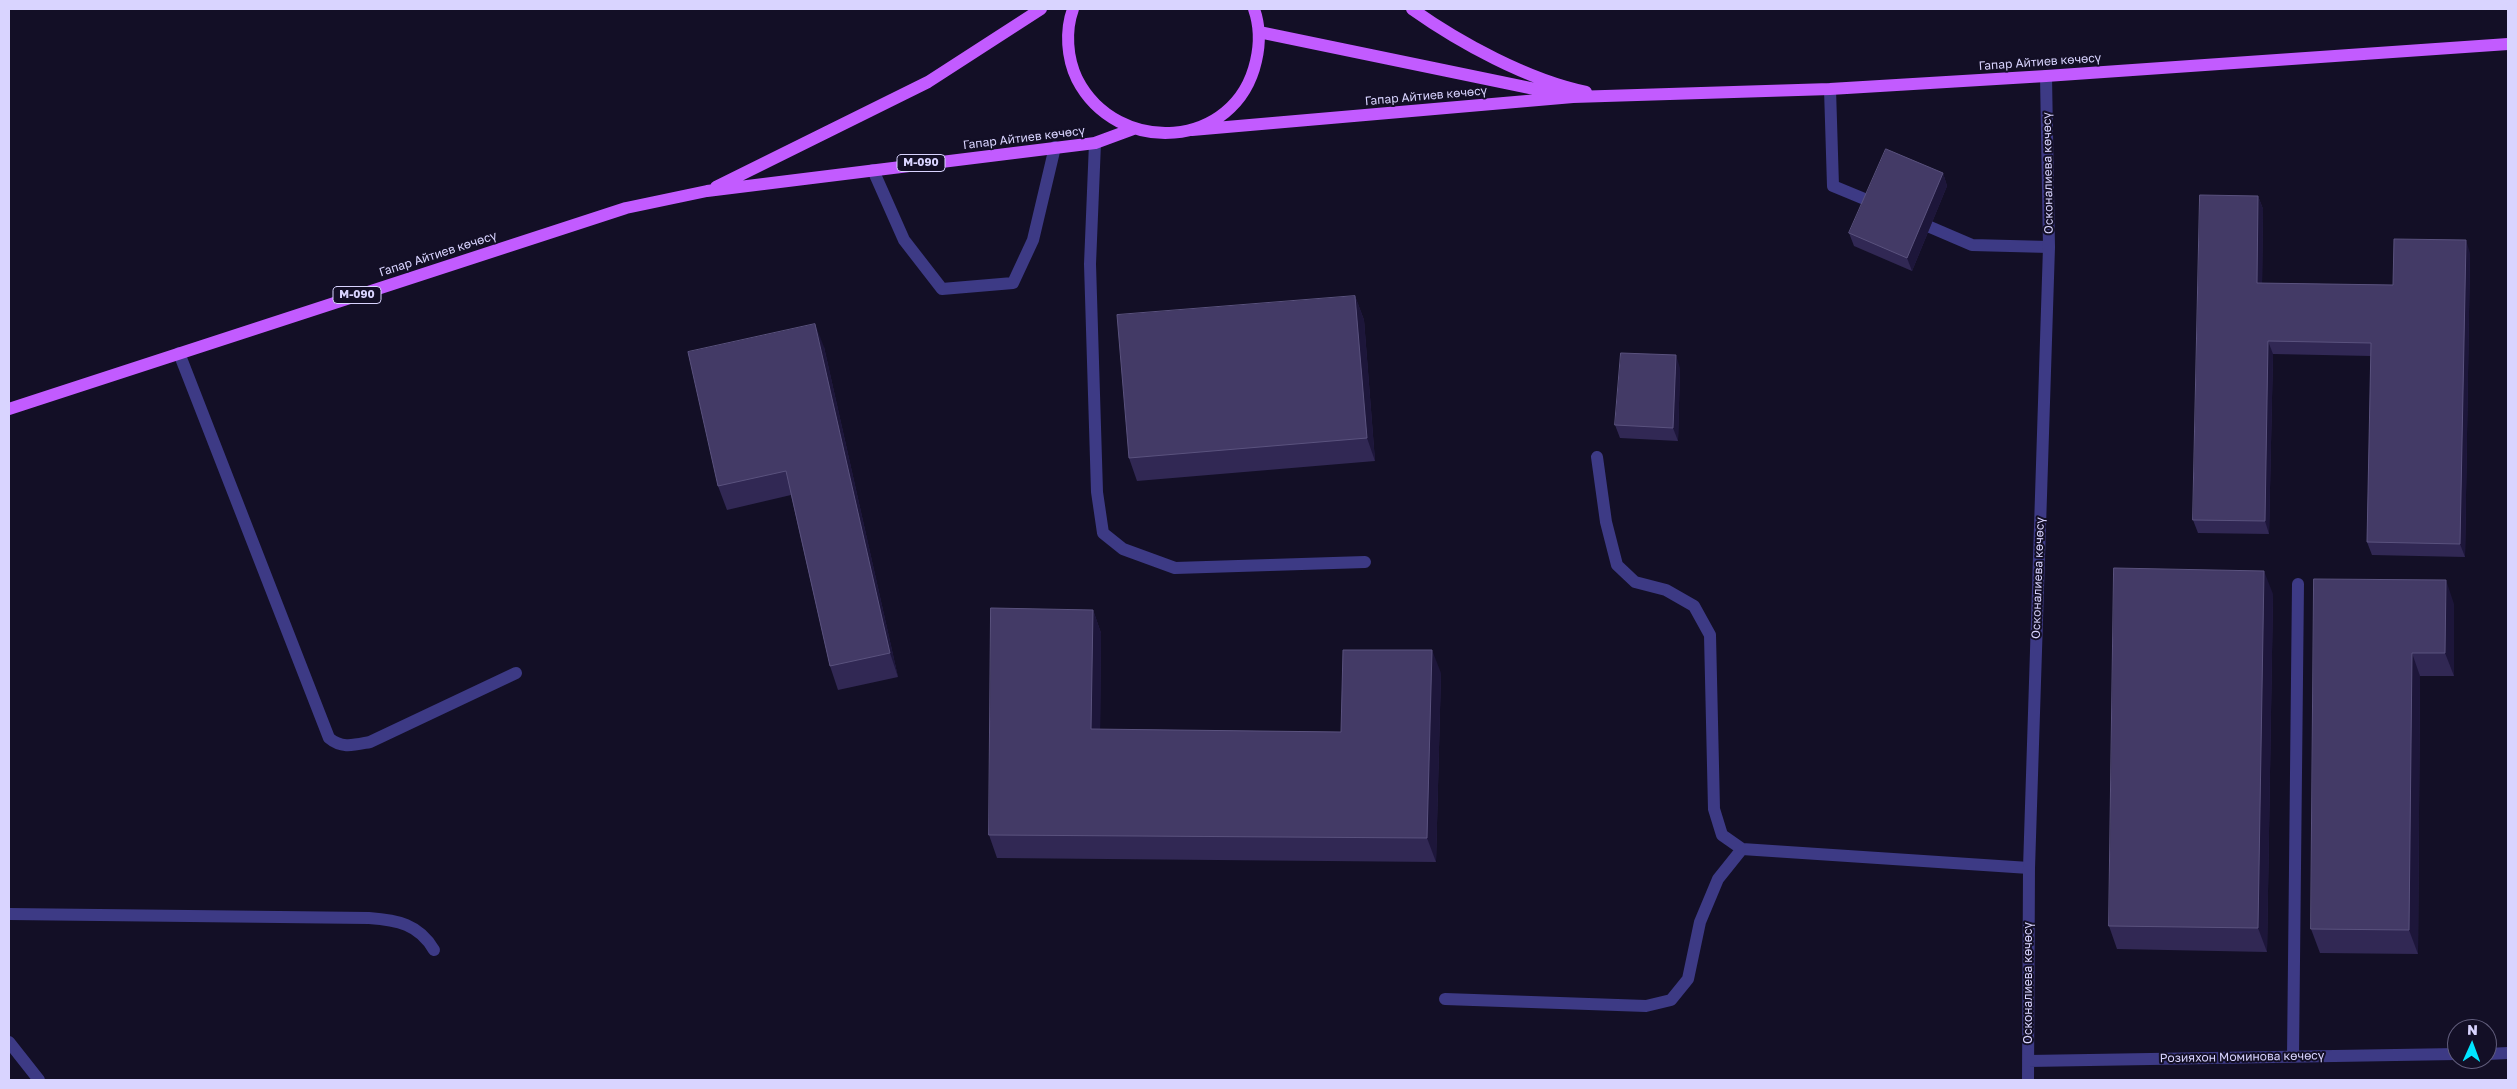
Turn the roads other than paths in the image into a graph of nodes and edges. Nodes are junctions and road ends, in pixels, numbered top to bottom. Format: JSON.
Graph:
{"nodes":[{"id":1,"x":1041,"y":9,"type":"edge"},
{"id":2,"x":1074,"y":9,"type":"edge"},
{"id":3,"x":1412,"y":9,"type":"edge"},
{"id":4,"x":1257,"y":10,"type":"edge"},
{"id":5,"x":1259,"y":32,"type":"junction"},
{"id":6,"x":2508,"y":44,"type":"edge"},
{"id":7,"x":2046,"y":76,"type":"junction"},
{"id":8,"x":1830,"y":89,"type":"junction"},
{"id":9,"x":1604,"y":96,"type":"junction"},
{"id":10,"x":1573,"y":97,"type":"junction"},
{"id":11,"x":1133,"y":129,"type":"junction"},
{"id":12,"x":1192,"y":130,"type":"junction"},
{"id":13,"x":1095,"y":143,"type":"junction"},
{"id":14,"x":1055,"y":147,"type":"junction"},
{"id":15,"x":873,"y":170,"type":"junction"},
{"id":16,"x":707,"y":191,"type":"junction"},
{"id":17,"x":2049,"y":247,"type":"junction"},
{"id":18,"x":179,"y":353,"type":"junction"},
{"id":19,"x":9,"y":409,"type":"edge"},
{"id":20,"x":1597,"y":457,"type":"dead end"},
{"id":21,"x":1365,"y":562,"type":"dead end"},
{"id":22,"x":2298,"y":584,"type":"dead end"},
{"id":23,"x":516,"y":673,"type":"dead end"},
{"id":24,"x":1742,"y":849,"type":"junction"},
{"id":25,"x":2029,"y":868,"type":"junction"},
{"id":26,"x":9,"y":914,"type":"edge"},
{"id":27,"x":434,"y":950,"type":"dead end"},
{"id":28,"x":1445,"y":999,"type":"dead end"},
{"id":29,"x":9,"y":1042,"type":"edge"},
{"id":30,"x":2447,"y":1054,"type":"edge"},
{"id":31,"x":2293,"y":1056,"type":"junction"},
{"id":32,"x":2028,"y":1061,"type":"junction"},
{"id":33,"x":39,"y":1080,"type":"edge"},
{"id":34,"x":2028,"y":1080,"type":"edge"}],
"edges":[{"from":1,"to":16,"type":"main road","name":"Гапар Айтиев көчөсү","number":"М-090"},
{"from":2,"to":11,"type":"main road"},
{"from":3,"to":9,"type":"main road"},
{"from":4,"to":5,"type":"main road"},
{"from":5,"to":10,"type":"main road","name":"Гапар Айтиев көчөсү"},
{"from":5,"to":12,"type":"main road"},
{"from":6,"to":7,"type":"main road","name":"Гапар Айтиев көчөсү"},
{"from":7,"to":8,"type":"main road","name":"Гапар Айтиев көчөсү"},
{"from":7,"to":17,"type":"street","name":"Осконалиева көчөсү"},
{"from":8,"to":9,"type":"main road","name":"Гапар Айтиев көчөсү"},
{"from":8,"to":17,"type":"street"},
{"from":9,"to":10,"type":"main road","name":"Гапар Айтиев көчөсү"},
{"from":10,"to":12,"type":"main road","name":"Гапар Айтиев көчөсү"},
{"from":11,"to":12,"type":"main road","name":"Гапар Айтиев көчөсү"},
{"from":11,"to":13,"type":"main road","name":"Гапар Айтиев көчөсү","number":"М-090"},
{"from":13,"to":14,"type":"main road","name":"Гапар Айтиев көчөсү","number":"М-090"},
{"from":13,"to":21,"type":"street"},
{"from":14,"to":15,"type":"main road","name":"Гапар Айтиев көчөсү","number":"М-090"},
{"from":14,"to":15,"type":"street"},
{"from":15,"to":16,"type":"main road","name":"Гапар Айтиев көчөсү","number":"М-090"},
{"from":16,"to":18,"type":"main road","name":"Гапар Айтиев көчөсү","number":"М-090"},
{"from":17,"to":25,"type":"street","name":"Осконалиева көчөсү"},
{"from":18,"to":19,"type":"main road","name":"Гапар Айтиев көчөсү","number":"М-090"},
{"from":18,"to":23,"type":"street"},
{"from":20,"to":24,"type":"street"},
{"from":22,"to":31,"type":"street"},
{"from":24,"to":25,"type":"street"},
{"from":24,"to":28,"type":"street"},
{"from":25,"to":32,"type":"street","name":"Осконалиева көчөсү"},
{"from":26,"to":27,"type":"street"},
{"from":29,"to":33,"type":"street"},
{"from":30,"to":31,"type":"street","name":"Розияхон Моминова көчөсү"},
{"from":31,"to":32,"type":"street","name":"Розияхон Моминова көчөсү"},
{"from":32,"to":34,"type":"street","name":"Осконалиева көчөсү"}]}
